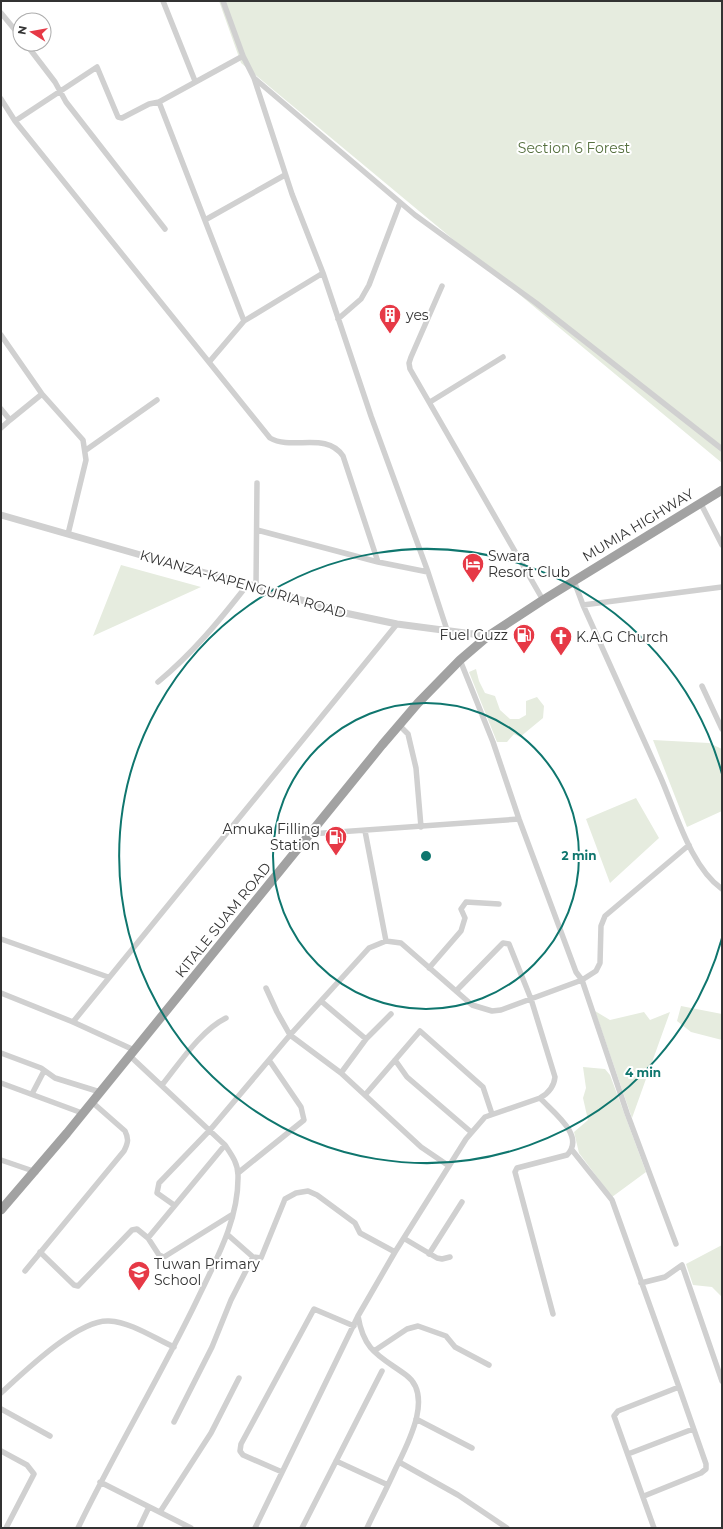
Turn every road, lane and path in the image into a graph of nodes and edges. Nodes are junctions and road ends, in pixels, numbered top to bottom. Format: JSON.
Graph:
{"nodes":[{"id":1,"x":163,"y":1,"type":"edge"},
{"id":2,"x":223,"y":1,"type":"edge"},
{"id":3,"x":1,"y":13,"type":"edge"},
{"id":4,"x":12,"y":26,"type":"edge"},
{"id":5,"x":32,"y":52,"type":"edge"},
{"id":6,"x":243,"y":56,"type":"junction"},
{"id":7,"x":254,"y":78,"type":"junction"},
{"id":8,"x":195,"y":81,"type":"junction"},
{"id":9,"x":59,"y":90,"type":"junction"},
{"id":10,"x":1,"y":99,"type":"edge"},
{"id":11,"x":159,"y":102,"type":"junction"},
{"id":12,"x":16,"y":121,"type":"junction"},
{"id":13,"x":285,"y":175,"type":"junction"},
{"id":14,"x":400,"y":203,"type":"junction"},
{"id":15,"x":205,"y":220,"type":"junction"},
{"id":16,"x":165,"y":229,"type":"dead end"},
{"id":17,"x":323,"y":273,"type":"junction"},
{"id":18,"x":442,"y":286,"type":"dead end"},
{"id":19,"x":338,"y":319,"type":"junction"},
{"id":20,"x":244,"y":321,"type":"junction"},
{"id":21,"x":1,"y":335,"type":"edge"},
{"id":22,"x":503,"y":357,"type":"dead end"},
{"id":23,"x":210,"y":361,"type":"junction"},
{"id":24,"x":42,"y":394,"type":"junction"},
{"id":25,"x":157,"y":400,"type":"dead end"},
{"id":26,"x":430,"y":402,"type":"junction"},
{"id":27,"x":1,"y":409,"type":"edge"},
{"id":28,"x":10,"y":420,"type":"junction"},
{"id":29,"x":1,"y":428,"type":"edge"},
{"id":30,"x":722,"y":449,"type":"edge"},
{"id":31,"x":86,"y":450,"type":"junction"},
{"id":32,"x":256,"y":483,"type":"dead end"},
{"id":33,"x":722,"y":490,"type":"edge"},
{"id":34,"x":701,"y":504,"type":"junction"},
{"id":35,"x":1,"y":515,"type":"edge"},
{"id":36,"x":257,"y":530,"type":"junction"},
{"id":37,"x":68,"y":534,"type":"junction"},
{"id":38,"x":722,"y":545,"type":"edge"},
{"id":39,"x":378,"y":562,"type":"junction"},
{"id":40,"x":428,"y":572,"type":"junction"},
{"id":41,"x":574,"y":581,"type":"junction"},
{"id":42,"x":248,"y":584,"type":"junction"},
{"id":43,"x":256,"y":586,"type":"junction"},
{"id":44,"x":722,"y":587,"type":"edge"},
{"id":45,"x":543,"y":600,"type":"junction"},
{"id":46,"x":583,"y":605,"type":"junction"},
{"id":47,"x":397,"y":624,"type":"junction"},
{"id":48,"x":447,"y":630,"type":"junction"},
{"id":49,"x":488,"y":636,"type":"junction"},
{"id":50,"x":460,"y":660,"type":"junction"},
{"id":51,"x":158,"y":682,"type":"dead end"},
{"id":52,"x":702,"y":686,"type":"dead end"},
{"id":53,"x":399,"y":725,"type":"junction"},
{"id":54,"x":722,"y":729,"type":"edge"},
{"id":55,"x":519,"y":819,"type":"junction"},
{"id":56,"x":421,"y":827,"type":"junction"},
{"id":57,"x":365,"y":831,"type":"junction"},
{"id":58,"x":309,"y":834,"type":"junction"},
{"id":59,"x":689,"y":845,"type":"junction"},
{"id":60,"x":722,"y":890,"type":"edge"},
{"id":61,"x":499,"y":904,"type":"dead end"},
{"id":62,"x":1,"y":939,"type":"edge"},
{"id":63,"x":386,"y":941,"type":"junction"},
{"id":64,"x":429,"y":968,"type":"junction"},
{"id":65,"x":108,"y":977,"type":"junction"},
{"id":66,"x":582,"y":980,"type":"junction"},
{"id":67,"x":266,"y":988,"type":"dead end"},
{"id":68,"x":456,"y":991,"type":"junction"},
{"id":69,"x":1,"y":993,"type":"edge"},
{"id":70,"x":531,"y":999,"type":"junction"},
{"id":71,"x":321,"y":1001,"type":"junction"},
{"id":72,"x":391,"y":1014,"type":"dead end"},
{"id":73,"x":226,"y":1018,"type":"dead end"},
{"id":74,"x":73,"y":1022,"type":"junction"},
{"id":75,"x":290,"y":1035,"type":"junction"},
{"id":76,"x":366,"y":1040,"type":"junction"},
{"id":77,"x":1,"y":1053,"type":"edge"},
{"id":78,"x":132,"y":1053,"type":"junction"},
{"id":79,"x":269,"y":1060,"type":"junction"},
{"id":80,"x":395,"y":1060,"type":"junction"},
{"id":81,"x":44,"y":1071,"type":"junction"},
{"id":82,"x":341,"y":1073,"type":"junction"},
{"id":83,"x":1,"y":1083,"type":"edge"},
{"id":84,"x":162,"y":1085,"type":"junction"},
{"id":85,"x":100,"y":1092,"type":"junction"},
{"id":86,"x":32,"y":1094,"type":"junction"},
{"id":87,"x":365,"y":1095,"type":"junction"},
{"id":88,"x":540,"y":1098,"type":"junction"},
{"id":89,"x":92,"y":1102,"type":"junction"},
{"id":90,"x":82,"y":1113,"type":"junction"},
{"id":91,"x":492,"y":1114,"type":"junction"},
{"id":92,"x":210,"y":1130,"type":"junction"},
{"id":93,"x":471,"y":1132,"type":"junction"},
{"id":94,"x":225,"y":1145,"type":"junction"},
{"id":95,"x":572,"y":1150,"type":"junction"},
{"id":96,"x":1,"y":1160,"type":"edge"},
{"id":97,"x":449,"y":1166,"type":"junction"},
{"id":98,"x":36,"y":1172,"type":"junction"},
{"id":99,"x":238,"y":1173,"type":"junction"},
{"id":100,"x":462,"y":1202,"type":"dead end"},
{"id":101,"x":174,"y":1205,"type":"junction"},
{"id":102,"x":1,"y":1210,"type":"edge"},
{"id":103,"x":233,"y":1214,"type":"junction"},
{"id":104,"x":228,"y":1235,"type":"junction"},
{"id":105,"x":148,"y":1238,"type":"junction"},
{"id":106,"x":405,"y":1239,"type":"junction"},
{"id":107,"x":676,"y":1244,"type":"dead end"},
{"id":108,"x":40,"y":1252,"type":"junction"},
{"id":109,"x":395,"y":1252,"type":"junction"},
{"id":110,"x":429,"y":1254,"type":"junction"},
{"id":111,"x":253,"y":1257,"type":"junction"},
{"id":112,"x":450,"y":1257,"type":"dead end"},
{"id":113,"x":25,"y":1272,"type":"dead end"},
{"id":114,"x":641,"y":1283,"type":"junction"},
{"id":115,"x":553,"y":1314,"type":"dead end"},
{"id":116,"x":358,"y":1316,"type":"junction"},
{"id":117,"x":354,"y":1326,"type":"junction"},
{"id":118,"x":174,"y":1347,"type":"junction"},
{"id":119,"x":374,"y":1351,"type":"junction"},
{"id":120,"x":489,"y":1365,"type":"dead end"},
{"id":121,"x":382,"y":1371,"type":"dead end"},
{"id":122,"x":239,"y":1378,"type":"dead end"},
{"id":123,"x":722,"y":1381,"type":"edge"},
{"id":124,"x":679,"y":1387,"type":"junction"},
{"id":125,"x":1,"y":1393,"type":"edge"},
{"id":126,"x":1,"y":1409,"type":"edge"},
{"id":127,"x":416,"y":1419,"type":"junction"},
{"id":128,"x":174,"y":1422,"type":"dead end"},
{"id":129,"x":693,"y":1429,"type":"junction"},
{"id":130,"x":50,"y":1436,"type":"dead end"},
{"id":131,"x":472,"y":1448,"type":"dead end"},
{"id":132,"x":1,"y":1451,"type":"edge"},
{"id":133,"x":628,"y":1454,"type":"junction"},
{"id":134,"x":336,"y":1461,"type":"junction"},
{"id":135,"x":399,"y":1462,"type":"junction"},
{"id":136,"x":282,"y":1472,"type":"junction"},
{"id":137,"x":100,"y":1482,"type":"junction"},
{"id":138,"x":388,"y":1486,"type":"junction"},
{"id":139,"x":644,"y":1496,"type":"junction"},
{"id":140,"x":149,"y":1507,"type":"junction"},
{"id":141,"x":160,"y":1512,"type":"junction"},
{"id":142,"x":6,"y":1528,"type":"edge"},
{"id":143,"x":78,"y":1528,"type":"edge"},
{"id":144,"x":139,"y":1528,"type":"edge"},
{"id":145,"x":191,"y":1528,"type":"edge"},
{"id":146,"x":255,"y":1528,"type":"edge"},
{"id":147,"x":302,"y":1528,"type":"edge"},
{"id":148,"x":366,"y":1528,"type":"edge"},
{"id":149,"x":507,"y":1528,"type":"edge"},
{"id":150,"x":654,"y":1528,"type":"edge"}],
"edges":[{"from":1,"to":8,"type":"street"},
{"from":2,"to":6,"type":"street"},
{"from":3,"to":4,"type":"street"},
{"from":5,"to":9,"type":"street"},
{"from":6,"to":7,"type":"street"},
{"from":6,"to":8,"type":"street"},
{"from":7,"to":13,"type":"street"},
{"from":7,"to":14,"type":"street"},
{"from":8,"to":11,"type":"street"},
{"from":9,"to":11,"type":"street"},
{"from":9,"to":12,"type":"street"},
{"from":9,"to":16,"type":"street"},
{"from":10,"to":12,"type":"street"},
{"from":11,"to":15,"type":"street"},
{"from":12,"to":23,"type":"street"},
{"from":13,"to":15,"type":"street"},
{"from":13,"to":17,"type":"street"},
{"from":14,"to":19,"type":"street"},
{"from":14,"to":30,"type":"street"},
{"from":15,"to":20,"type":"street"},
{"from":17,"to":19,"type":"street"},
{"from":17,"to":20,"type":"street"},
{"from":18,"to":26,"type":"street"},
{"from":19,"to":40,"type":"street"},
{"from":20,"to":23,"type":"street"},
{"from":21,"to":24,"type":"street"},
{"from":22,"to":26,"type":"street"},
{"from":23,"to":39,"type":"street"},
{"from":24,"to":28,"type":"street"},
{"from":24,"to":31,"type":"street"},
{"from":25,"to":31,"type":"street"},
{"from":26,"to":45,"type":"street"},
{"from":27,"to":28,"type":"street"},
{"from":28,"to":29,"type":"street"},
{"from":31,"to":37,"type":"street"},
{"from":32,"to":36,"type":"street"},
{"from":33,"to":34,"type":"highway","name":"MUMIA HIGHWAY"},
{"from":34,"to":38,"type":"street"},
{"from":34,"to":41,"type":"highway","name":"MUMIA HIGHWAY"},
{"from":35,"to":37,"type":"street","name":"KWANZA-KAPENGURIA ROAD"},
{"from":36,"to":39,"type":"street"},
{"from":36,"to":43,"type":"street"},
{"from":37,"to":42,"type":"street","name":"KWANZA-KAPENGURIA ROAD"},
{"from":39,"to":40,"type":"street"},
{"from":40,"to":48,"type":"street"},
{"from":41,"to":45,"type":"highway","name":"MUMIA HIGHWAY"},
{"from":41,"to":46,"type":"street"},
{"from":42,"to":43,"type":"street","name":"KWANZA-KAPENGURIA ROAD"},
{"from":42,"to":51,"type":"street"},
{"from":43,"to":47,"type":"street","name":"KWANZA-KAPENGURIA ROAD"},
{"from":44,"to":46,"type":"street"},
{"from":45,"to":49,"type":"highway","name":"MUMIA HIGHWAY"},
{"from":46,"to":59,"type":"street"},
{"from":47,"to":48,"type":"street","name":"KWANZA-KAPENGURIA ROAD"},
{"from":47,"to":65,"type":"street"},
{"from":48,"to":49,"type":"street","name":"KWANZA-KAPENGURIA ROAD"},
{"from":49,"to":50,"type":"highway","name":"KITALE SUAM ROAD"},
{"from":50,"to":53,"type":"highway","name":"KITALE SUAM ROAD"},
{"from":50,"to":55,"type":"street"},
{"from":52,"to":54,"type":"street"},
{"from":53,"to":56,"type":"street"},
{"from":53,"to":58,"type":"highway","name":"KITALE SUAM ROAD"},
{"from":55,"to":56,"type":"street"},
{"from":55,"to":66,"type":"street"},
{"from":56,"to":57,"type":"street"},
{"from":57,"to":58,"type":"street"},
{"from":57,"to":63,"type":"street"},
{"from":58,"to":78,"type":"highway","name":"KITALE SUAM ROAD"},
{"from":59,"to":60,"type":"street"},
{"from":59,"to":66,"type":"street"},
{"from":61,"to":64,"type":"street"},
{"from":62,"to":65,"type":"street"},
{"from":63,"to":64,"type":"street"},
{"from":63,"to":71,"type":"street"},
{"from":64,"to":68,"type":"street"},
{"from":65,"to":74,"type":"street"},
{"from":66,"to":70,"type":"street"},
{"from":66,"to":107,"type":"street"},
{"from":67,"to":75,"type":"street"},
{"from":68,"to":70,"type":"street"},
{"from":68,"to":70,"type":"street"},
{"from":69,"to":74,"type":"street"},
{"from":70,"to":88,"type":"street"},
{"from":71,"to":75,"type":"street"},
{"from":71,"to":76,"type":"street"},
{"from":72,"to":76,"type":"street"},
{"from":73,"to":84,"type":"street"},
{"from":74,"to":78,"type":"street"},
{"from":75,"to":79,"type":"street"},
{"from":75,"to":82,"type":"street"},
{"from":76,"to":82,"type":"street"},
{"from":77,"to":81,"type":"street"},
{"from":78,"to":84,"type":"street"},
{"from":78,"to":85,"type":"highway","name":"KITALE SUAM ROAD"},
{"from":79,"to":92,"type":"street"},
{"from":79,"to":99,"type":"street"},
{"from":80,"to":87,"type":"street"},
{"from":80,"to":91,"type":"street"},
{"from":80,"to":93,"type":"street"},
{"from":81,"to":85,"type":"street"},
{"from":81,"to":86,"type":"street"},
{"from":82,"to":87,"type":"street"},
{"from":83,"to":86,"type":"street"},
{"from":84,"to":92,"type":"street"},
{"from":85,"to":89,"type":"highway","name":"KITALE SUAM ROAD"},
{"from":86,"to":90,"type":"street"},
{"from":87,"to":97,"type":"street"},
{"from":88,"to":91,"type":"street"},
{"from":88,"to":95,"type":"street"},
{"from":89,"to":90,"type":"highway","name":"KITALE SUAM ROAD"},
{"from":89,"to":108,"type":"street"},
{"from":90,"to":98,"type":"highway","name":"KITALE SUAM ROAD"},
{"from":91,"to":93,"type":"street"},
{"from":92,"to":94,"type":"street"},
{"from":92,"to":101,"type":"street"},
{"from":93,"to":97,"type":"street"},
{"from":94,"to":99,"type":"street"},
{"from":94,"to":101,"type":"street"},
{"from":95,"to":114,"type":"street"},
{"from":95,"to":115,"type":"street"},
{"from":96,"to":98,"type":"street"},
{"from":97,"to":106,"type":"street"},
{"from":98,"to":102,"type":"highway","name":"KITALE SUAM ROAD"},
{"from":99,"to":103,"type":"street"},
{"from":100,"to":110,"type":"street"},
{"from":101,"to":105,"type":"street"},
{"from":103,"to":104,"type":"street"},
{"from":103,"to":105,"type":"street"},
{"from":104,"to":111,"type":"street"},
{"from":104,"to":118,"type":"street"},
{"from":105,"to":108,"type":"street"},
{"from":106,"to":109,"type":"street"},
{"from":106,"to":110,"type":"street"},
{"from":108,"to":113,"type":"street"},
{"from":109,"to":111,"type":"street"},
{"from":109,"to":116,"type":"street"},
{"from":110,"to":112,"type":"street"},
{"from":111,"to":128,"type":"street"},
{"from":114,"to":123,"type":"street"},
{"from":114,"to":124,"type":"street"},
{"from":116,"to":117,"type":"street"},
{"from":116,"to":119,"type":"street"},
{"from":117,"to":136,"type":"street"},
{"from":117,"to":136,"type":"street"},
{"from":118,"to":125,"type":"street"},
{"from":118,"to":137,"type":"street"},
{"from":119,"to":120,"type":"street"},
{"from":119,"to":127,"type":"street"},
{"from":121,"to":134,"type":"street"},
{"from":122,"to":141,"type":"street"},
{"from":124,"to":129,"type":"street"},
{"from":124,"to":133,"type":"street"},
{"from":126,"to":130,"type":"street"},
{"from":127,"to":131,"type":"street"},
{"from":127,"to":135,"type":"street"},
{"from":129,"to":133,"type":"street"},
{"from":129,"to":139,"type":"street"},
{"from":132,"to":142,"type":"street"},
{"from":133,"to":139,"type":"street"},
{"from":134,"to":138,"type":"street"},
{"from":134,"to":147,"type":"street"},
{"from":135,"to":138,"type":"street"},
{"from":135,"to":149,"type":"street"},
{"from":136,"to":146,"type":"street"},
{"from":137,"to":140,"type":"street"},
{"from":137,"to":143,"type":"street"},
{"from":138,"to":148,"type":"street"},
{"from":139,"to":150,"type":"street"},
{"from":140,"to":141,"type":"street"},
{"from":140,"to":144,"type":"street"},
{"from":141,"to":145,"type":"street"}]}
